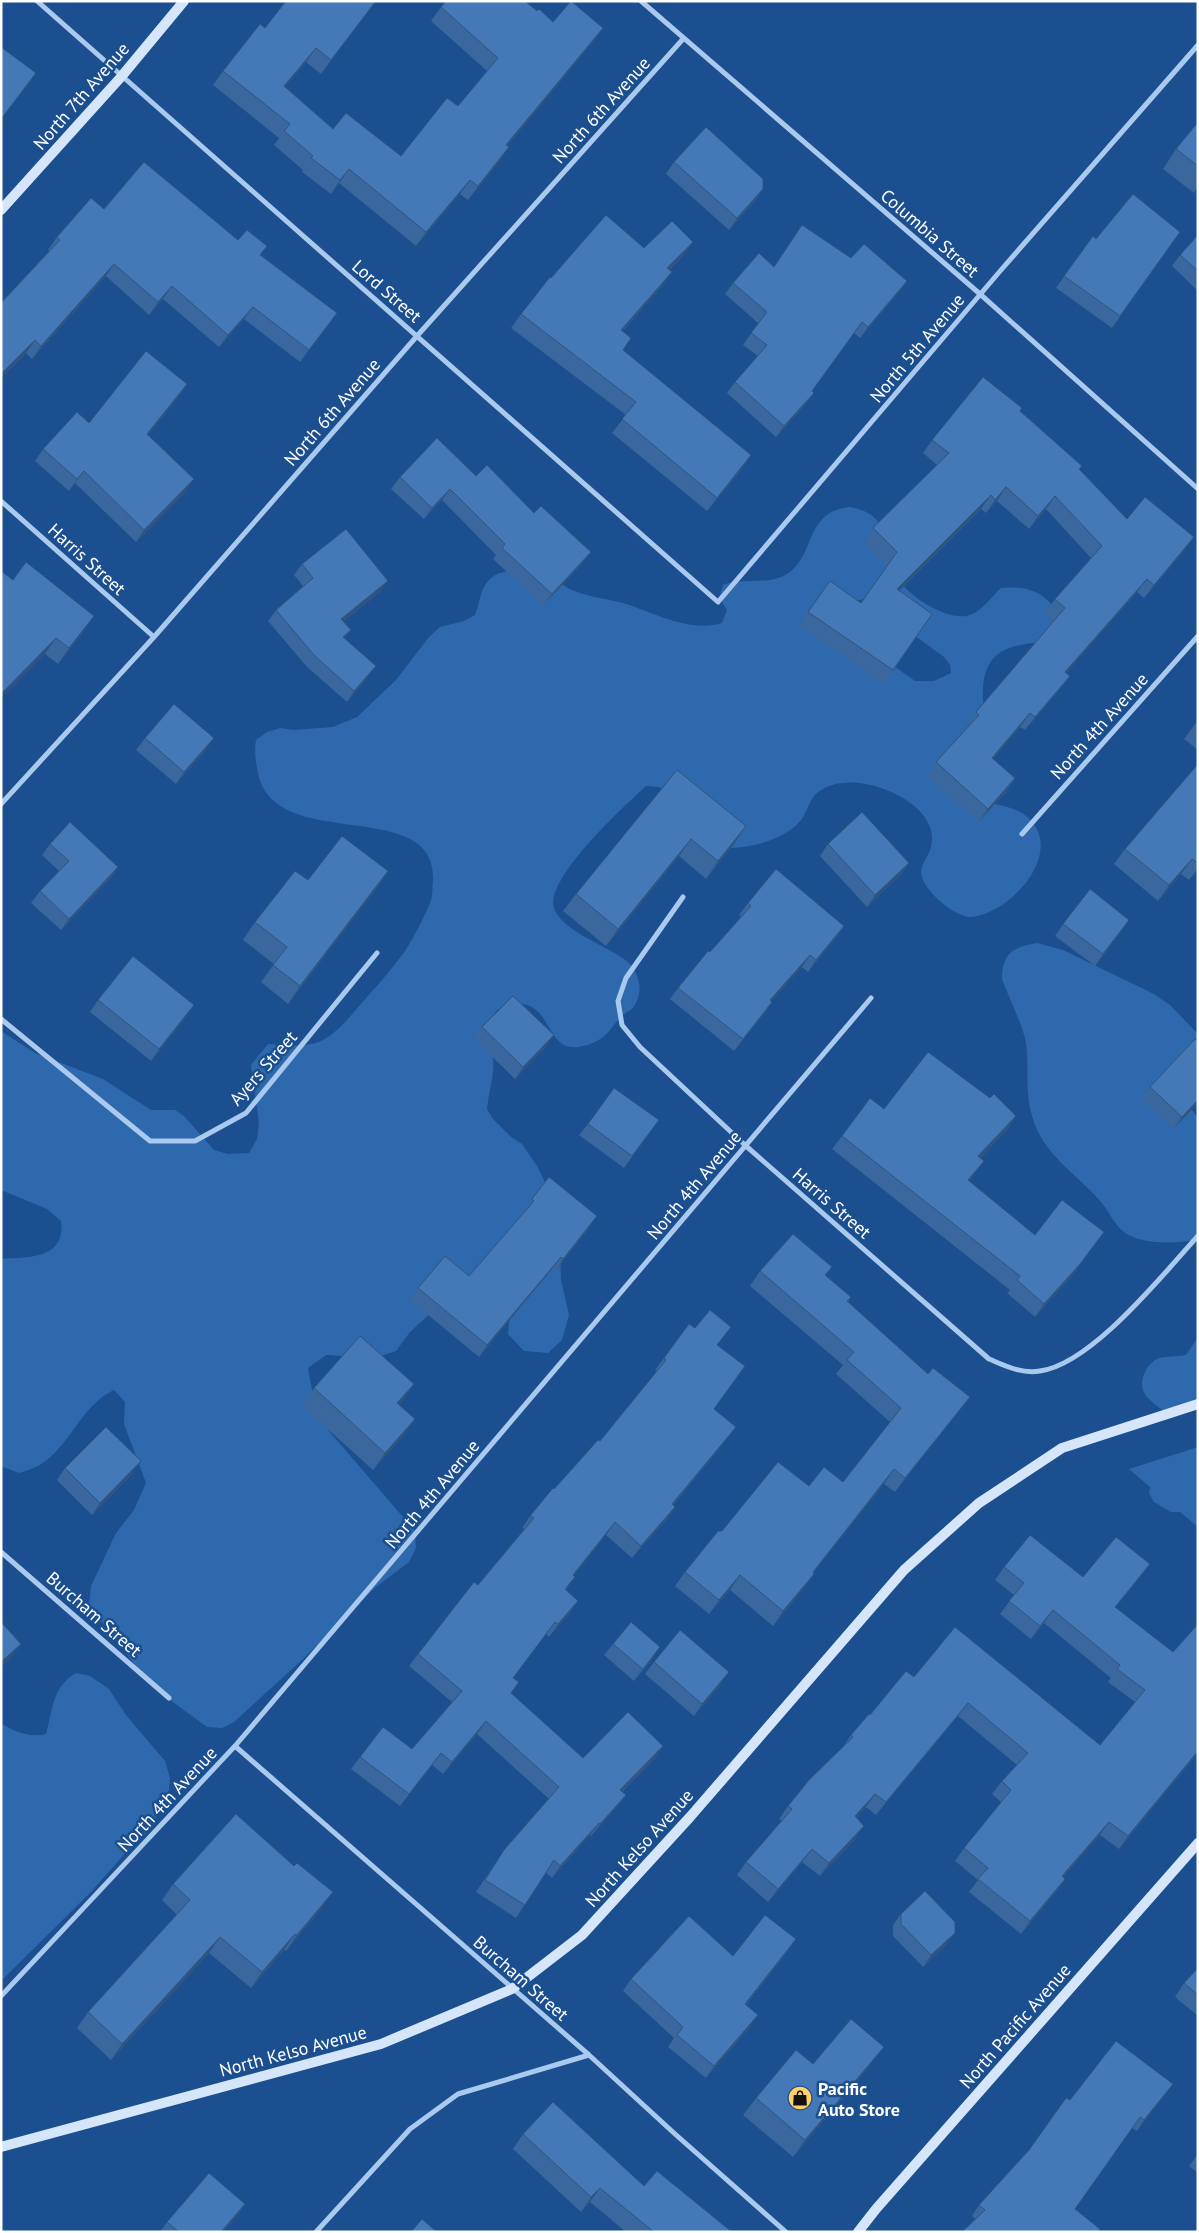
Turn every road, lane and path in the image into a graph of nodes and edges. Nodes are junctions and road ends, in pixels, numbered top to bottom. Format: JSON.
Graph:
{"nodes":[{"id":1,"x":37,"y":1,"type":"edge"},
{"id":2,"x":184,"y":1,"type":"edge"},
{"id":3,"x":640,"y":1,"type":"edge"},
{"id":4,"x":683,"y":39,"type":"junction"},
{"id":5,"x":1198,"y":45,"type":"edge"},
{"id":6,"x":122,"y":77,"type":"junction"},
{"id":7,"x":1,"y":210,"type":"edge"},
{"id":8,"x":980,"y":294,"type":"junction"},
{"id":9,"x":417,"y":336,"type":"junction"},
{"id":10,"x":1198,"y":489,"type":"edge"},
{"id":11,"x":1,"y":501,"type":"edge"},
{"id":12,"x":718,"y":602,"type":"joint"},
{"id":13,"x":1198,"y":636,"type":"edge"},
{"id":14,"x":154,"y":637,"type":"junction"},
{"id":15,"x":1,"y":804,"type":"edge"},
{"id":16,"x":1022,"y":834,"type":"dead end"},
{"id":17,"x":683,"y":897,"type":"dead end"},
{"id":18,"x":377,"y":954,"type":"dead end"},
{"id":19,"x":871,"y":998,"type":"dead end"},
{"id":20,"x":1,"y":1019,"type":"edge"},
{"id":21,"x":746,"y":1146,"type":"junction"},
{"id":22,"x":1198,"y":1236,"type":"edge"},
{"id":23,"x":1198,"y":1404,"type":"edge"},
{"id":24,"x":1,"y":1552,"type":"edge"},
{"id":25,"x":169,"y":1698,"type":"dead end"},
{"id":26,"x":235,"y":1746,"type":"junction"},
{"id":27,"x":1198,"y":1843,"type":"edge"},
{"id":28,"x":512,"y":1989,"type":"junction"},
{"id":29,"x":1,"y":1996,"type":"edge"},
{"id":30,"x":589,"y":2055,"type":"junction"},
{"id":31,"x":1,"y":2147,"type":"edge"},
{"id":32,"x":316,"y":2232,"type":"edge"},
{"id":33,"x":786,"y":2232,"type":"edge"},
{"id":34,"x":858,"y":2232,"type":"edge"}],
"edges":[{"from":1,"to":6,"type":"street","name":"Lord Street"},
{"from":2,"to":6,"type":"street","name":"North 7th Avenue"},
{"from":3,"to":4,"type":"street","name":"Columbia Street"},
{"from":4,"to":8,"type":"street","name":"Columbia Street"},
{"from":4,"to":9,"type":"street","name":"North 6th Avenue"},
{"from":5,"to":8,"type":"street","name":"North 5th Avenue"},
{"from":6,"to":7,"type":"street","name":"North 7th Avenue"},
{"from":6,"to":9,"type":"street","name":"Lord Street"},
{"from":8,"to":10,"type":"street","name":"Columbia Street"},
{"from":8,"to":12,"type":"street","name":"North 5th Avenue"},
{"from":9,"to":12,"type":"street","name":"Lord Street"},
{"from":9,"to":14,"type":"street","name":"North 6th Avenue"},
{"from":11,"to":14,"type":"street","name":"Harris Street"},
{"from":13,"to":16,"type":"street","name":"North 4th Avenue"},
{"from":14,"to":15,"type":"street","name":"North 6th Avenue"},
{"from":17,"to":21,"type":"street","name":"Harris Street"},
{"from":18,"to":20,"type":"street","name":"Ayers Street"},
{"from":19,"to":21,"type":"street","name":"North 4th Avenue"},
{"from":21,"to":22,"type":"street","name":"Harris Street"},
{"from":21,"to":26,"type":"street","name":"North 4th Avenue"},
{"from":23,"to":28,"type":"street","name":"North Kelso Avenue"},
{"from":24,"to":25,"type":"street","name":"Burcham Street"},
{"from":26,"to":28,"type":"street","name":"Burcham Street"},
{"from":26,"to":29,"type":"street","name":"North 4th Avenue"},
{"from":27,"to":34,"type":"street","name":"North Pacific Avenue"},
{"from":28,"to":30,"type":"street","name":"Burcham Street"},
{"from":28,"to":31,"type":"street","name":"North Kelso Avenue"},
{"from":30,"to":32,"type":"street"},
{"from":30,"to":33,"type":"street","name":"Burcham Street"}]}
